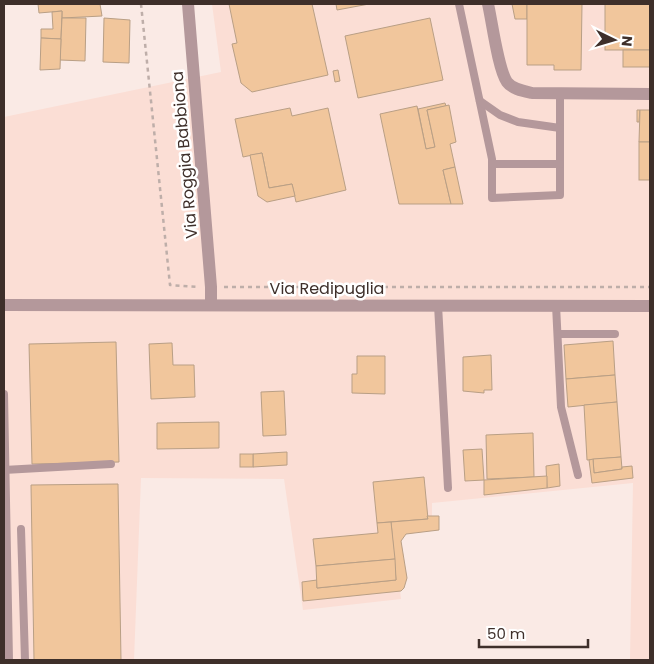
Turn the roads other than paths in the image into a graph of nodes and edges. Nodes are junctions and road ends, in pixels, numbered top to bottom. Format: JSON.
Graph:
{"nodes":[{"id":1,"x":188,"y":4,"type":"edge"},
{"id":2,"x":458,"y":4,"type":"edge"},
{"id":3,"x":488,"y":4,"type":"edge"},
{"id":4,"x":560,"y":93,"type":"junction"},
{"id":5,"x":650,"y":94,"type":"edge"},
{"id":6,"x":480,"y":102,"type":"junction"},
{"id":7,"x":560,"y":128,"type":"junction"},
{"id":8,"x":492,"y":164,"type":"junction"},
{"id":9,"x":560,"y":164,"type":"junction"},
{"id":10,"x":4,"y":305,"type":"edge"},
{"id":11,"x":211,"y":305,"type":"junction"},
{"id":12,"x":438,"y":305,"type":"junction"},
{"id":13,"x":556,"y":305,"type":"junction"},
{"id":14,"x":650,"y":306,"type":"edge"},
{"id":15,"x":558,"y":334,"type":"junction"},
{"id":16,"x":615,"y":334,"type":"dead end"},
{"id":17,"x":4,"y":394,"type":"edge"},
{"id":18,"x":111,"y":464,"type":"dead end"},
{"id":19,"x":5,"y":470,"type":"edge"},
{"id":20,"x":578,"y":475,"type":"dead end"},
{"id":21,"x":448,"y":488,"type":"dead end"},
{"id":22,"x":21,"y":529,"type":"dead end"},
{"id":23,"x":9,"y":660,"type":"edge"},
{"id":24,"x":24,"y":660,"type":"edge"}],
"edges":[{"from":1,"to":11,"type":"street","name":"Via Roggia Babbiona"},
{"from":2,"to":6,"type":"lane"},
{"from":3,"to":4,"type":"street"},
{"from":4,"to":5,"type":"street"},
{"from":4,"to":7,"type":"lane"},
{"from":6,"to":7,"type":"lane"},
{"from":6,"to":8,"type":"lane"},
{"from":7,"to":9,"type":"lane"},
{"from":8,"to":9,"type":"lane"},
{"from":8,"to":9,"type":"lane"},
{"from":10,"to":11,"type":"street","name":"Via Redipuglia"},
{"from":11,"to":12,"type":"street","name":"Via Redipuglia"},
{"from":12,"to":13,"type":"street","name":"Via Redipuglia"},
{"from":12,"to":21,"type":"lane"},
{"from":13,"to":14,"type":"street","name":"Via Redipuglia"},
{"from":13,"to":15,"type":"lane"},
{"from":15,"to":16,"type":"lane"},
{"from":15,"to":20,"type":"lane"},
{"from":17,"to":19,"type":"lane"},
{"from":18,"to":19,"type":"lane"},
{"from":19,"to":23,"type":"lane"},
{"from":22,"to":24,"type":"lane"}]}
